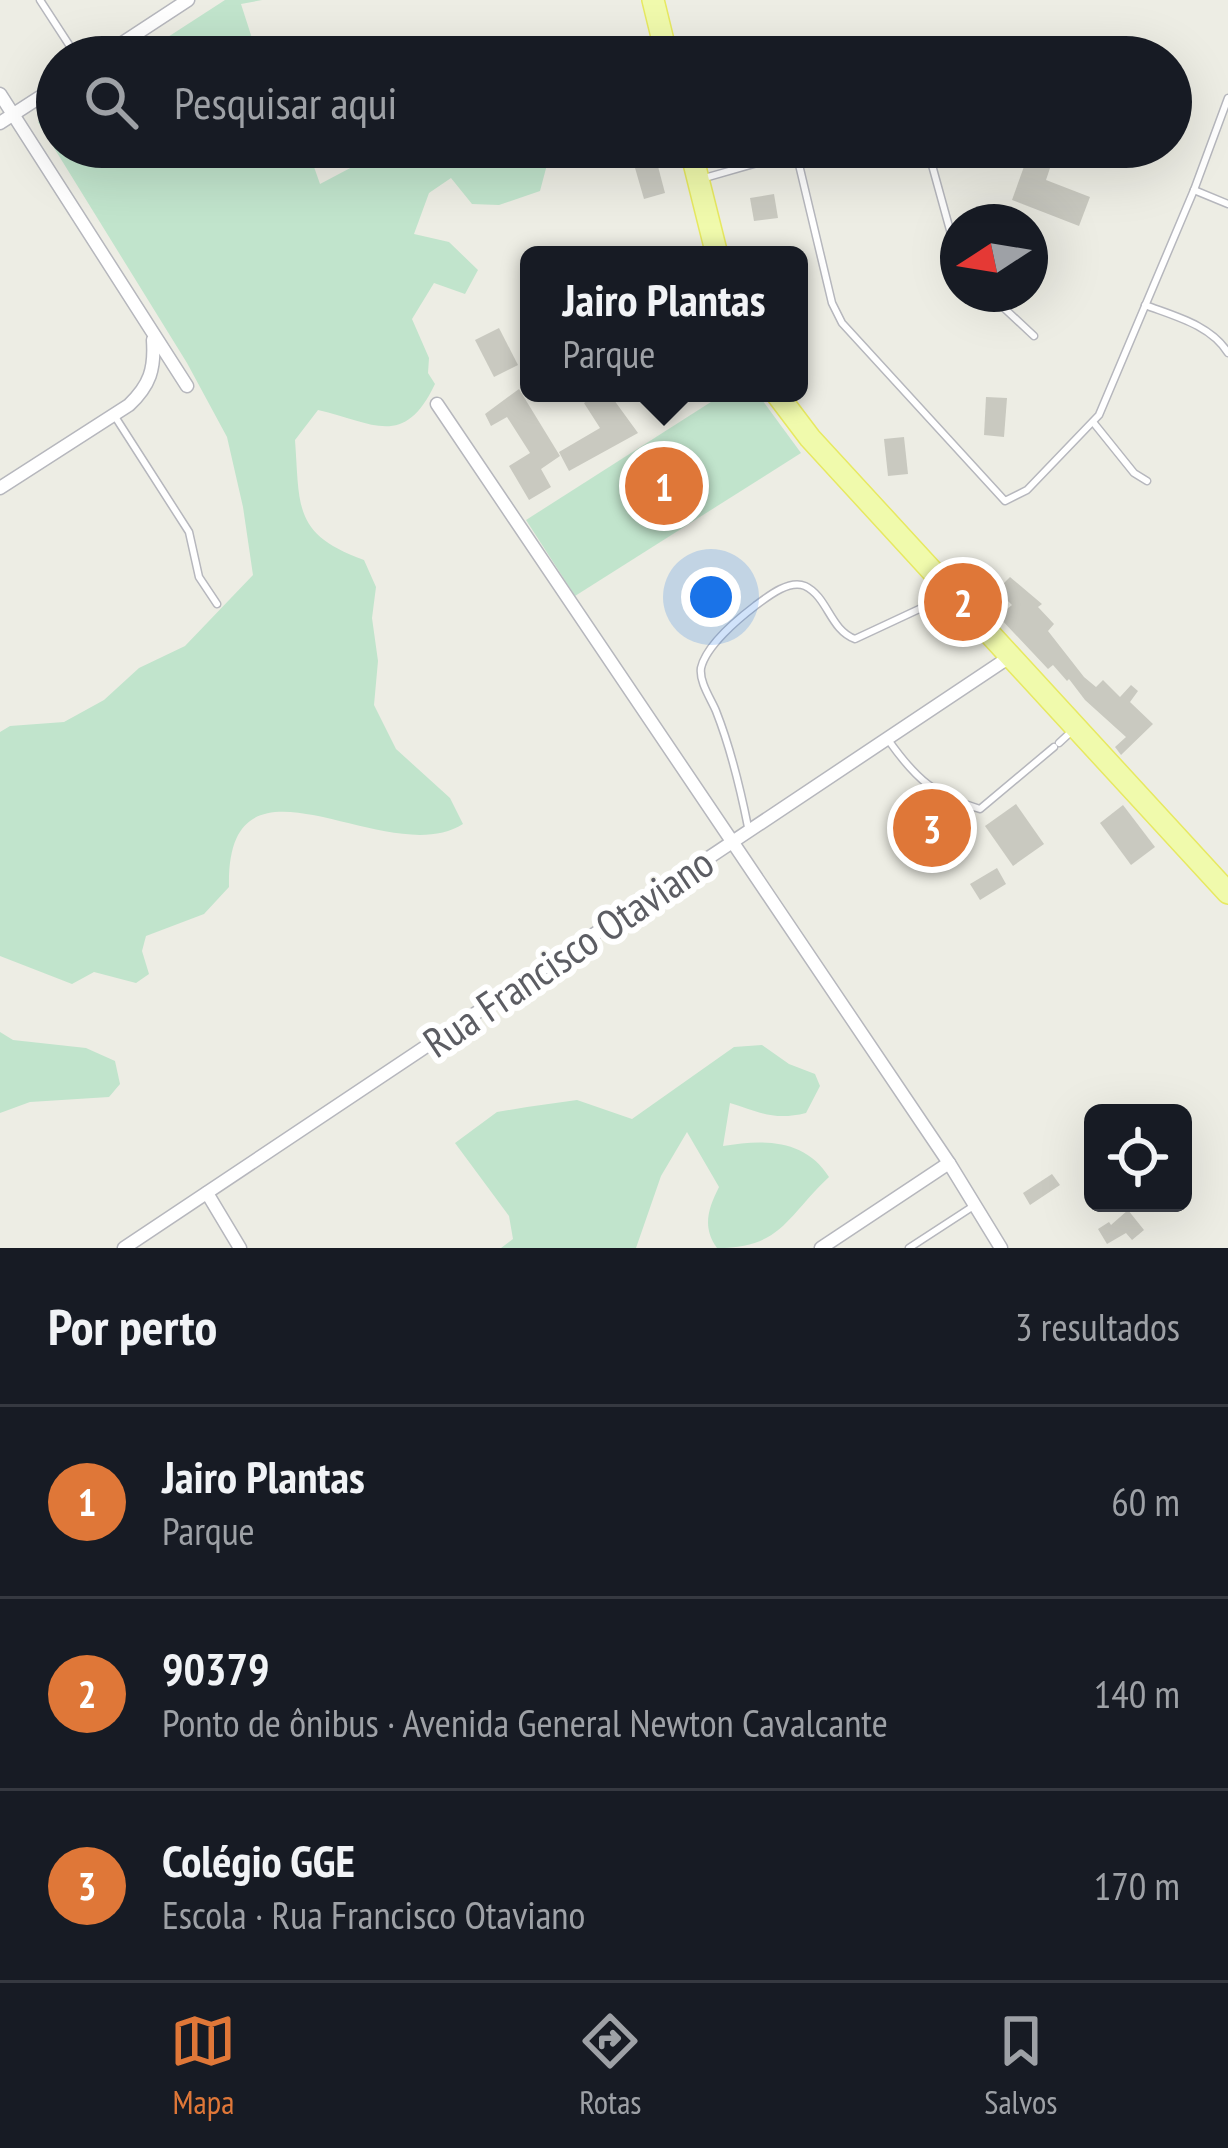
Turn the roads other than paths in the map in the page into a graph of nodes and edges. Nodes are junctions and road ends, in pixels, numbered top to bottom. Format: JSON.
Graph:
{"nodes":[{"id":1,"x":40,"y":0,"type":"edge"},
{"id":2,"x":188,"y":0,"type":"edge"},
{"id":3,"x":653,"y":0,"type":"edge"},
{"id":4,"x":63,"y":36,"type":"edge"},
{"id":5,"x":133,"y":36,"type":"edge"},
{"id":6,"x":662,"y":36,"type":"edge"},
{"id":7,"x":0,"y":94,"type":"edge"},
{"id":8,"x":1228,"y":98,"type":"edge"},
{"id":9,"x":36,"y":100,"type":"edge"},
{"id":10,"x":13,"y":115,"type":"junction"},
{"id":11,"x":0,"y":123,"type":"edge"},
{"id":12,"x":36,"y":151,"type":"edge"},
{"id":13,"x":47,"y":168,"type":"edge"},
{"id":14,"x":695,"y":168,"type":"edge"},
{"id":15,"x":740,"y":168,"type":"edge"},
{"id":16,"x":797,"y":168,"type":"edge"},
{"id":17,"x":933,"y":168,"type":"edge"},
{"id":18,"x":698,"y":180,"type":"junction"},
{"id":19,"x":1194,"y":190,"type":"junction"},
{"id":20,"x":1228,"y":203,"type":"edge"},
{"id":21,"x":943,"y":204,"type":"edge"},
{"id":22,"x":715,"y":246,"type":"edge"},
{"id":23,"x":1145,"y":305,"type":"junction"},
{"id":24,"x":1008,"y":312,"type":"edge"},
{"id":25,"x":153,"y":336,"type":"junction"},
{"id":26,"x":1034,"y":336,"type":"dead end"},
{"id":27,"x":1228,"y":353,"type":"edge"},
{"id":28,"x":187,"y":386,"type":"dead end"},
{"id":29,"x":783,"y":402,"type":"edge"},
{"id":30,"x":437,"y":404,"type":"dead end"},
{"id":31,"x":114,"y":415,"type":"junction"},
{"id":32,"x":1093,"y":422,"type":"junction"},
{"id":33,"x":1148,"y":481,"type":"dead end"},
{"id":34,"x":0,"y":488,"type":"edge"},
{"id":35,"x":954,"y":592,"type":"junction"},
{"id":36,"x":217,"y":604,"type":"dead end"},
{"id":37,"x":1012,"y":656,"type":"junction"},
{"id":38,"x":1063,"y":739,"type":"junction"},
{"id":39,"x":889,"y":741,"type":"junction"},
{"id":40,"x":749,"y":832,"type":"junction"},
{"id":41,"x":734,"y":842,"type":"junction"},
{"id":42,"x":1228,"y":893,"type":"edge"},
{"id":43,"x":949,"y":1163,"type":"junction"},
{"id":44,"x":208,"y":1193,"type":"junction"},
{"id":45,"x":975,"y":1205,"type":"junction"},
{"id":46,"x":124,"y":1248,"type":"edge"},
{"id":47,"x":240,"y":1248,"type":"edge"},
{"id":48,"x":821,"y":1248,"type":"edge"},
{"id":49,"x":909,"y":1248,"type":"edge"},
{"id":50,"x":1001,"y":1248,"type":"edge"}],
"edges":[{"from":1,"to":4,"type":"lane"},
{"from":2,"to":5,"type":"street"},
{"from":3,"to":6,"type":"main road"},
{"from":7,"to":10,"type":"street"},
{"from":8,"to":19,"type":"lane"},
{"from":9,"to":10,"type":"street"},
{"from":10,"to":11,"type":"street"},
{"from":10,"to":12,"type":"street"},
{"from":13,"to":25,"type":"street"},
{"from":14,"to":18,"type":"main road"},
{"from":15,"to":18,"type":"lane"},
{"from":16,"to":32,"type":"lane"},
{"from":17,"to":21,"type":"lane"},
{"from":18,"to":22,"type":"main road"},
{"from":19,"to":20,"type":"lane"},
{"from":19,"to":23,"type":"lane"},
{"from":23,"to":27,"type":"lane"},
{"from":23,"to":32,"type":"lane"},
{"from":24,"to":26,"type":"lane"},
{"from":25,"to":28,"type":"street"},
{"from":25,"to":31,"type":"street"},
{"from":29,"to":35,"type":"main road"},
{"from":30,"to":41,"type":"street"},
{"from":31,"to":34,"type":"street"},
{"from":31,"to":36,"type":"lane"},
{"from":32,"to":33,"type":"lane"},
{"from":35,"to":37,"type":"main road"},
{"from":35,"to":40,"type":"lane"},
{"from":37,"to":38,"type":"main road"},
{"from":37,"to":39,"type":"street","name":"Rua Francisco Otaviano"},
{"from":38,"to":39,"type":"lane"},
{"from":38,"to":42,"type":"main road"},
{"from":39,"to":40,"type":"street","name":"Rua Francisco Otaviano"},
{"from":40,"to":41,"type":"street","name":"Rua Francisco Otaviano"},
{"from":41,"to":43,"type":"street"},
{"from":41,"to":44,"type":"street","name":"Rua Francisco Otaviano"},
{"from":43,"to":45,"type":"street"},
{"from":43,"to":48,"type":"street"},
{"from":44,"to":46,"type":"street","name":"Rua Francisco Otaviano"},
{"from":44,"to":47,"type":"street"},
{"from":45,"to":49,"type":"lane"},
{"from":45,"to":50,"type":"street"}]}
